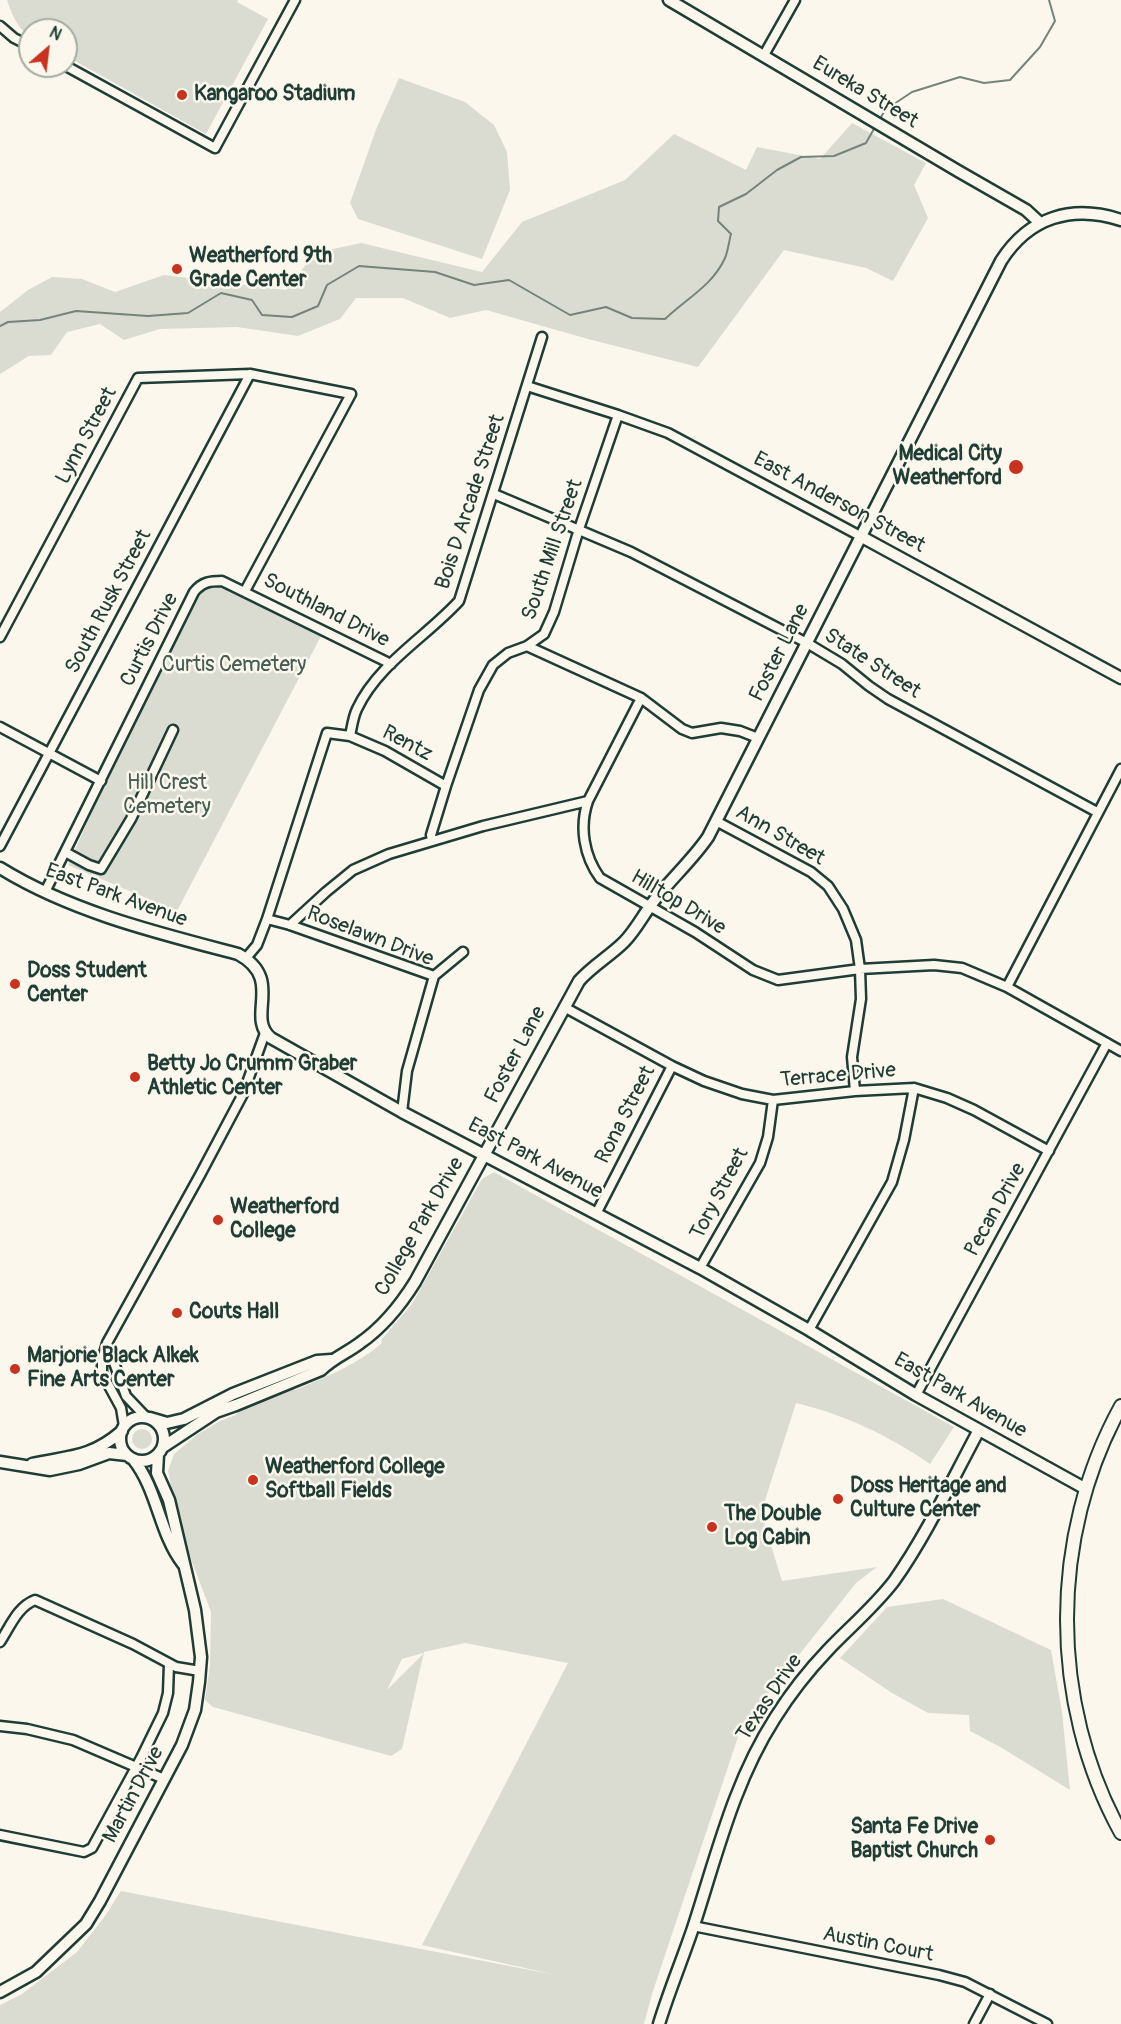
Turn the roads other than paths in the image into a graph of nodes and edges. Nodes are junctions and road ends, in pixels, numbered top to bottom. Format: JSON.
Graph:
{"nodes":[{"id":1,"x":295,"y":0,"type":"edge"},
{"id":2,"x":669,"y":0,"type":"edge"},
{"id":3,"x":795,"y":0,"type":"edge"},
{"id":4,"x":0,"y":26,"type":"edge"},
{"id":5,"x":18,"y":40,"type":"edge"},
{"id":6,"x":764,"y":55,"type":"junction"},
{"id":7,"x":78,"y":73,"type":"edge"},
{"id":8,"x":1121,"y":220,"type":"edge"},
{"id":9,"x":1039,"y":222,"type":"junction"},
{"id":10,"x":543,"y":337,"type":"dead end"},
{"id":11,"x":250,"y":374,"type":"junction"},
{"id":12,"x":527,"y":386,"type":"junction"},
{"id":13,"x":618,"y":415,"type":"junction"},
{"id":14,"x":494,"y":494,"type":"junction"},
{"id":15,"x":579,"y":529,"type":"junction"},
{"id":16,"x":862,"y":537,"type":"junction"},
{"id":17,"x":245,"y":591,"type":"junction"},
{"id":18,"x":0,"y":637,"type":"edge"},
{"id":19,"x":807,"y":643,"type":"junction"},
{"id":20,"x":527,"y":646,"type":"junction"},
{"id":21,"x":391,"y":664,"type":"junction"},
{"id":22,"x":1121,"y":678,"type":"edge"},
{"id":23,"x":642,"y":698,"type":"junction"},
{"id":24,"x":0,"y":727,"type":"edge"},
{"id":25,"x":173,"y":730,"type":"dead end"},
{"id":26,"x":350,"y":736,"type":"junction"},
{"id":27,"x":758,"y":738,"type":"junction"},
{"id":28,"x":49,"y":754,"type":"junction"},
{"id":29,"x":1121,"y":769,"type":"edge"},
{"id":30,"x":101,"y":781,"type":"junction"},
{"id":31,"x":446,"y":786,"type":"junction"},
{"id":32,"x":588,"y":801,"type":"junction"},
{"id":33,"x":1097,"y":812,"type":"junction"},
{"id":34,"x":716,"y":820,"type":"junction"},
{"id":35,"x":432,"y":841,"type":"junction"},
{"id":36,"x":0,"y":846,"type":"edge"},
{"id":37,"x":66,"y":852,"type":"junction"},
{"id":38,"x":0,"y":868,"type":"edge"},
{"id":39,"x":45,"y":892,"type":"junction"},
{"id":40,"x":649,"y":906,"type":"junction"},
{"id":41,"x":267,"y":919,"type":"junction"},
{"id":42,"x":290,"y":925,"type":"junction"},
{"id":43,"x":463,"y":952,"type":"dead end"},
{"id":44,"x":246,"y":958,"type":"junction"},
{"id":45,"x":860,"y":969,"type":"junction"},
{"id":46,"x":434,"y":976,"type":"junction"},
{"id":47,"x":1007,"y":987,"type":"junction"},
{"id":48,"x":564,"y":1007,"type":"junction"},
{"id":49,"x":265,"y":1033,"type":"junction"},
{"id":50,"x":1107,"y":1043,"type":"junction"},
{"id":51,"x":1121,"y":1051,"type":"edge"},
{"id":52,"x":672,"y":1066,"type":"junction"},
{"id":53,"x":914,"y":1088,"type":"junction"},
{"id":54,"x":855,"y":1091,"type":"junction"},
{"id":55,"x":773,"y":1100,"type":"junction"},
{"id":56,"x":402,"y":1112,"type":"junction"},
{"id":57,"x":1049,"y":1151,"type":"junction"},
{"id":58,"x":484,"y":1154,"type":"junction"},
{"id":59,"x":596,"y":1214,"type":"junction"},
{"id":60,"x":700,"y":1268,"type":"junction"},
{"id":61,"x":808,"y":1330,"type":"junction"},
{"id":62,"x":106,"y":1342,"type":"junction"},
{"id":63,"x":331,"y":1360,"type":"junction"},
{"id":64,"x":916,"y":1395,"type":"junction"},
{"id":65,"x":1121,"y":1406,"type":"edge"},
{"id":66,"x":148,"y":1418,"type":"junction"},
{"id":67,"x":123,"y":1428,"type":"junction"},
{"id":68,"x":979,"y":1430,"type":"junction"},
{"id":69,"x":160,"y":1450,"type":"junction"},
{"id":70,"x":130,"y":1457,"type":"junction"},
{"id":71,"x":0,"y":1462,"type":"edge"},
{"id":72,"x":26,"y":1466,"type":"junction"},
{"id":73,"x":1086,"y":1489,"type":"junction"},
{"id":74,"x":186,"y":1569,"type":"junction"},
{"id":75,"x":0,"y":1642,"type":"edge"},
{"id":76,"x":170,"y":1664,"type":"junction"},
{"id":77,"x":200,"y":1671,"type":"junction"},
{"id":78,"x":0,"y":1726,"type":"edge"},
{"id":79,"x":136,"y":1767,"type":"junction"},
{"id":80,"x":164,"y":1779,"type":"junction"},
{"id":81,"x":1121,"y":1833,"type":"edge"},
{"id":82,"x":0,"y":1835,"type":"edge"},
{"id":83,"x":693,"y":1926,"type":"junction"},
{"id":84,"x":0,"y":1992,"type":"edge"},
{"id":85,"x":990,"y":1994,"type":"junction"},
{"id":86,"x":659,"y":2024,"type":"edge"},
{"id":87,"x":974,"y":2024,"type":"edge"},
{"id":88,"x":1047,"y":2024,"type":"edge"}],
"edges":[{"from":1,"to":7,"type":"street"},
{"from":2,"to":6,"type":"street","name":"Eureka Street"},
{"from":3,"to":6,"type":"street"},
{"from":4,"to":5,"type":"street"},
{"from":6,"to":9,"type":"street","name":"Eureka Street"},
{"from":8,"to":9,"type":"street","name":"Foster Lane"},
{"from":9,"to":16,"type":"street","name":"Foster Lane"},
{"from":10,"to":12,"type":"street","name":"Bois D Arcade Street"},
{"from":11,"to":17,"type":"street","name":"Lynn Street"},
{"from":11,"to":18,"type":"street","name":"Lynn Street"},
{"from":11,"to":28,"type":"street","name":"South Rusk Street"},
{"from":12,"to":13,"type":"street","name":"East Anderson Street"},
{"from":12,"to":14,"type":"street","name":"Bois D Arcade Street"},
{"from":13,"to":15,"type":"street","name":"South Mill Street"},
{"from":13,"to":16,"type":"street","name":"East Anderson Street"},
{"from":14,"to":15,"type":"street","name":"State Street"},
{"from":14,"to":21,"type":"street","name":"Bois D Arcade Street"},
{"from":15,"to":19,"type":"street","name":"State Street"},
{"from":15,"to":20,"type":"street","name":"South Mill Street"},
{"from":16,"to":19,"type":"street","name":"Foster Lane"},
{"from":16,"to":22,"type":"street","name":"East Anderson Street"},
{"from":17,"to":21,"type":"street","name":"Southland Drive"},
{"from":17,"to":30,"type":"street","name":"Curtis Drive"},
{"from":19,"to":27,"type":"street","name":"Foster Lane"},
{"from":19,"to":33,"type":"street","name":"State Street"},
{"from":20,"to":23,"type":"street"},
{"from":20,"to":31,"type":"street","name":"South Mill Street"},
{"from":21,"to":26,"type":"street","name":"Bois D Arcade Street"},
{"from":23,"to":27,"type":"street"},
{"from":23,"to":32,"type":"street","name":"Hilltop Drive"},
{"from":24,"to":28,"type":"street"},
{"from":25,"to":37,"type":"street"},
{"from":26,"to":31,"type":"street","name":"Rentz"},
{"from":26,"to":41,"type":"street"},
{"from":27,"to":34,"type":"street","name":"Foster Lane"},
{"from":28,"to":30,"type":"street"},
{"from":28,"to":36,"type":"street","name":"South Rusk Street"},
{"from":29,"to":33,"type":"street"},
{"from":30,"to":37,"type":"street","name":"Curtis Drive"},
{"from":31,"to":35,"type":"street","name":"South Mill Street"},
{"from":32,"to":35,"type":"street"},
{"from":32,"to":40,"type":"street","name":"Hilltop Drive"},
{"from":33,"to":47,"type":"street"},
{"from":34,"to":40,"type":"street","name":"Foster Lane"},
{"from":34,"to":45,"type":"street","name":"Ann Street"},
{"from":35,"to":42,"type":"street"},
{"from":37,"to":39,"type":"street","name":"Curtis Drive"},
{"from":38,"to":39,"type":"street","name":"East Park Avenue"},
{"from":39,"to":44,"type":"street","name":"East Park Avenue"},
{"from":40,"to":45,"type":"street","name":"Hilltop Drive"},
{"from":40,"to":48,"type":"street","name":"Foster Lane"},
{"from":41,"to":42,"type":"street","name":"Roselawn Drive"},
{"from":41,"to":44,"type":"street"},
{"from":42,"to":46,"type":"street","name":"Roselawn Drive"},
{"from":43,"to":46,"type":"street"},
{"from":44,"to":49,"type":"street"},
{"from":45,"to":47,"type":"street","name":"Hilltop Drive"},
{"from":45,"to":54,"type":"street","name":"Ann Street"},
{"from":46,"to":56,"type":"street","name":"Roselawn Drive"},
{"from":47,"to":50,"type":"street","name":"Hilltop Drive"},
{"from":48,"to":52,"type":"street","name":"Terrace Drive"},
{"from":48,"to":58,"type":"street","name":"Foster Lane"},
{"from":49,"to":56,"type":"street","name":"East Park Avenue"},
{"from":49,"to":62,"type":"street"},
{"from":50,"to":51,"type":"street","name":"Hilltop Drive"},
{"from":50,"to":57,"type":"street","name":"Pecan Drive"},
{"from":52,"to":55,"type":"street","name":"Terrace Drive"},
{"from":52,"to":59,"type":"street","name":"Rona Street"},
{"from":53,"to":54,"type":"street","name":"Terrace Drive"},
{"from":53,"to":57,"type":"street","name":"Terrace Drive"},
{"from":53,"to":61,"type":"street"},
{"from":54,"to":55,"type":"street","name":"Terrace Drive"},
{"from":55,"to":60,"type":"street","name":"Tory Street"},
{"from":56,"to":58,"type":"street","name":"East Park Avenue"},
{"from":57,"to":64,"type":"street","name":"Pecan Drive"},
{"from":58,"to":59,"type":"street","name":"East Park Avenue"},
{"from":58,"to":63,"type":"street","name":"College Park Drive"},
{"from":59,"to":60,"type":"street","name":"East Park Avenue"},
{"from":60,"to":61,"type":"street","name":"East Park Avenue"},
{"from":61,"to":64,"type":"street","name":"East Park Avenue"},
{"from":62,"to":66,"type":"street"},
{"from":62,"to":67,"type":"street"},
{"from":63,"to":66,"type":"street","name":"College Park Drive"},
{"from":63,"to":69,"type":"street","name":"College Park Drive"},
{"from":64,"to":68,"type":"street","name":"East Park Avenue"},
{"from":65,"to":73,"type":"main road"},
{"from":66,"to":67,"type":"street"},
{"from":66,"to":69,"type":"street"},
{"from":67,"to":70,"type":"street"},
{"from":67,"to":72,"type":"street"},
{"from":68,"to":73,"type":"street","name":"East Park Avenue"},
{"from":68,"to":83,"type":"street","name":"Texas Drive"},
{"from":69,"to":70,"type":"street"},
{"from":69,"to":74,"type":"street","name":"Martin Drive"},
{"from":70,"to":72,"type":"street"},
{"from":70,"to":74,"type":"street","name":"Martin Drive"},
{"from":71,"to":72,"type":"street"},
{"from":73,"to":81,"type":"main road"},
{"from":74,"to":77,"type":"street","name":"Martin Drive"},
{"from":75,"to":76,"type":"street"},
{"from":76,"to":77,"type":"street"},
{"from":76,"to":79,"type":"street"},
{"from":77,"to":80,"type":"street","name":"Martin Drive"},
{"from":78,"to":79,"type":"street"},
{"from":79,"to":80,"type":"street"},
{"from":79,"to":82,"type":"street"},
{"from":80,"to":84,"type":"street","name":"Martin Drive"},
{"from":83,"to":85,"type":"street","name":"Austin Court"},
{"from":83,"to":86,"type":"street","name":"Texas Drive"},
{"from":85,"to":87,"type":"street"},
{"from":85,"to":88,"type":"street","name":"Austin Court"}]}
